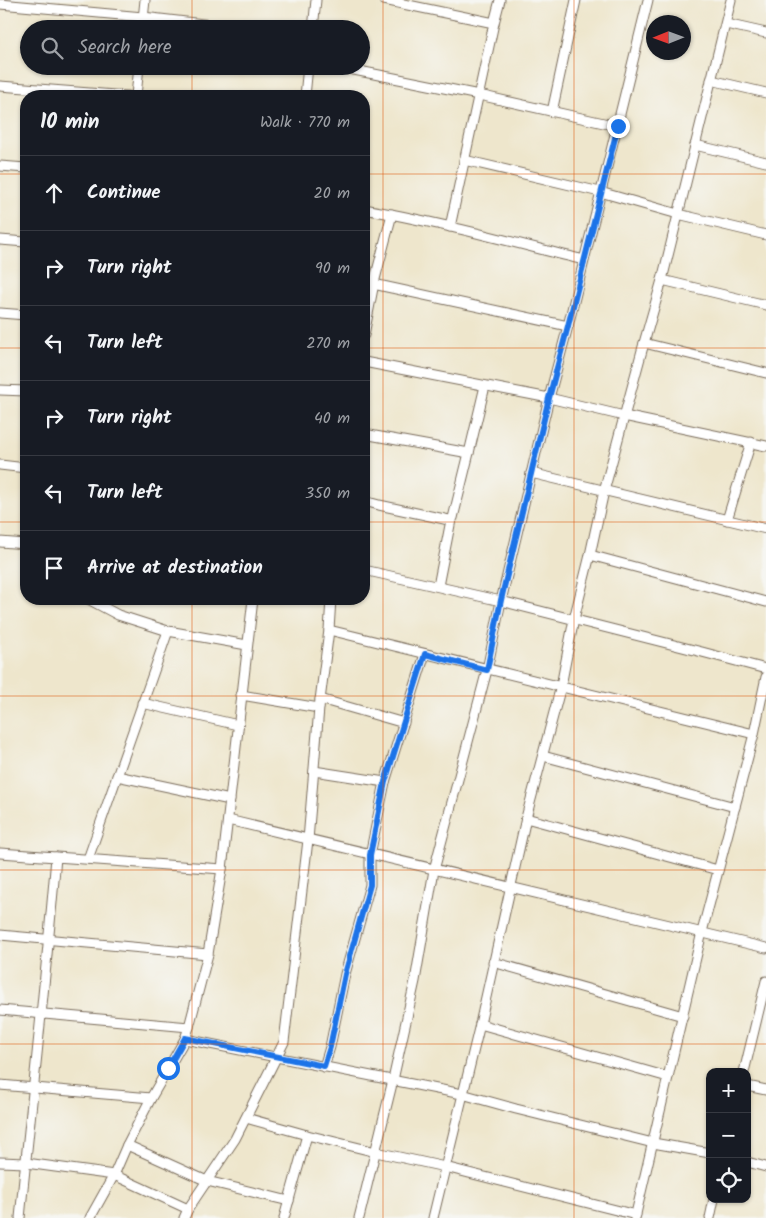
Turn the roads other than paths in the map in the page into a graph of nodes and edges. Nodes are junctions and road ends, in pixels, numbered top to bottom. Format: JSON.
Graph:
{"nodes":[{"id":1,"x":145,"y":0,"type":"edge"},
{"id":2,"x":316,"y":0,"type":"edge"},
{"id":3,"x":384,"y":0,"type":"edge"},
{"id":4,"x":500,"y":0,"type":"edge"},
{"id":5,"x":576,"y":0,"type":"edge"},
{"id":6,"x":648,"y":0,"type":"edge"},
{"id":7,"x":731,"y":0,"type":"edge"},
{"id":8,"x":0,"y":4,"type":"edge"},
{"id":9,"x":143,"y":17,"type":"junction"},
{"id":10,"x":143,"y":20,"type":"edge"},
{"id":11,"x":169,"y":20,"type":"edge"},
{"id":12,"x":314,"y":20,"type":"edge"},
{"id":13,"x":494,"y":23,"type":"junction"},
{"id":14,"x":726,"y":24,"type":"junction"},
{"id":15,"x":766,"y":33,"type":"edge"},
{"id":16,"x":370,"y":73,"type":"edge"},
{"id":17,"x":138,"y":75,"type":"edge"},
{"id":18,"x":307,"y":75,"type":"edge"},
{"id":19,"x":711,"y":80,"type":"junction"},
{"id":20,"x":0,"y":86,"type":"edge"},
{"id":21,"x":51,"y":90,"type":"edge"},
{"id":22,"x":137,"y":90,"type":"edge"},
{"id":23,"x":306,"y":90,"type":"edge"},
{"id":24,"x":766,"y":93,"type":"edge"},
{"id":25,"x":479,"y":95,"type":"junction"},
{"id":26,"x":552,"y":112,"type":"junction"},
{"id":27,"x":618,"y":126,"type":"junction"},
{"id":28,"x":695,"y":145,"type":"junction"},
{"id":29,"x":464,"y":160,"type":"junction"},
{"id":30,"x":766,"y":162,"type":"edge"},
{"id":31,"x":0,"y":166,"type":"edge"},
{"id":32,"x":20,"y":168,"type":"edge"},
{"id":33,"x":600,"y":192,"type":"junction"},
{"id":34,"x":370,"y":210,"type":"edge"},
{"id":35,"x":392,"y":214,"type":"junction"},
{"id":36,"x":678,"y":214,"type":"junction"},
{"id":37,"x":450,"y":227,"type":"junction"},
{"id":38,"x":766,"y":235,"type":"edge"},
{"id":39,"x":0,"y":240,"type":"edge"},
{"id":40,"x":20,"y":242,"type":"edge"},
{"id":41,"x":584,"y":260,"type":"junction"},
{"id":42,"x":662,"y":280,"type":"junction"},
{"id":43,"x":370,"y":283,"type":"edge"},
{"id":44,"x":374,"y":283,"type":"junction"},
{"id":45,"x":370,"y":304,"type":"edge"},
{"id":46,"x":766,"y":306,"type":"edge"},
{"id":47,"x":0,"y":313,"type":"edge"},
{"id":48,"x":20,"y":315,"type":"edge"},
{"id":49,"x":568,"y":326,"type":"junction"},
{"id":50,"x":644,"y":343,"type":"junction"},
{"id":51,"x":370,"y":363,"type":"edge"},
{"id":52,"x":766,"y":373,"type":"edge"},
{"id":53,"x":485,"y":386,"type":"junction"},
{"id":54,"x":0,"y":390,"type":"edge"},
{"id":55,"x":20,"y":391,"type":"edge"},
{"id":56,"x":549,"y":398,"type":"junction"},
{"id":57,"x":624,"y":416,"type":"junction"},
{"id":58,"x":370,"y":435,"type":"edge"},
{"id":59,"x":751,"y":442,"type":"junction"},
{"id":60,"x":766,"y":446,"type":"edge"},
{"id":61,"x":469,"y":453,"type":"junction"},
{"id":62,"x":0,"y":465,"type":"edge"},
{"id":63,"x":20,"y":467,"type":"edge"},
{"id":64,"x":531,"y":473,"type":"junction"},
{"id":65,"x":604,"y":491,"type":"junction"},
{"id":66,"x":370,"y":502,"type":"edge"},
{"id":67,"x":451,"y":520,"type":"junction"},
{"id":68,"x":727,"y":520,"type":"junction"},
{"id":69,"x":766,"y":529,"type":"edge"},
{"id":70,"x":1,"y":544,"type":"edge"},
{"id":71,"x":20,"y":544,"type":"edge"},
{"id":72,"x":590,"y":555,"type":"junction"},
{"id":73,"x":370,"y":571,"type":"edge"},
{"id":74,"x":438,"y":586,"type":"junction"},
{"id":75,"x":501,"y":600,"type":"junction"},
{"id":76,"x":766,"y":602,"type":"edge"},
{"id":77,"x":98,"y":605,"type":"edge"},
{"id":78,"x":252,"y":605,"type":"edge"},
{"id":79,"x":331,"y":605,"type":"edge"},
{"id":80,"x":574,"y":619,"type":"junction"},
{"id":81,"x":329,"y":630,"type":"junction"},
{"id":82,"x":168,"y":631,"type":"junction"},
{"id":83,"x":247,"y":645,"type":"junction"},
{"id":84,"x":425,"y":654,"type":"junction"},
{"id":85,"x":766,"y":669,"type":"edge"},
{"id":86,"x":487,"y":670,"type":"junction"},
{"id":87,"x":766,"y":677,"type":"edge"},
{"id":88,"x":562,"y":686,"type":"junction"},
{"id":89,"x":241,"y":696,"type":"junction"},
{"id":90,"x":142,"y":703,"type":"junction"},
{"id":91,"x":319,"y":704,"type":"junction"},
{"id":92,"x":404,"y":723,"type":"junction"},
{"id":93,"x":238,"y":725,"type":"junction"},
{"id":94,"x":754,"y":734,"type":"junction"},
{"id":95,"x":543,"y":756,"type":"junction"},
{"id":96,"x":314,"y":771,"type":"junction"},
{"id":97,"x":117,"y":776,"type":"junction"},
{"id":98,"x":385,"y":782,"type":"junction"},
{"id":99,"x":230,"y":800,"type":"junction"},
{"id":100,"x":734,"y":807,"type":"junction"},
{"id":101,"x":526,"y":818,"type":"junction"},
{"id":102,"x":228,"y":820,"type":"junction"},
{"id":103,"x":308,"y":840,"type":"junction"},
{"id":104,"x":0,"y":853,"type":"edge"},
{"id":105,"x":370,"y":855,"type":"junction"},
{"id":106,"x":56,"y":857,"type":"junction"},
{"id":107,"x":88,"y":859,"type":"junction"},
{"id":108,"x":222,"y":869,"type":"junction"},
{"id":109,"x":434,"y":870,"type":"junction"},
{"id":110,"x":718,"y":870,"type":"junction"},
{"id":111,"x":511,"y":888,"type":"junction"},
{"id":112,"x":702,"y":932,"type":"junction"},
{"id":113,"x":0,"y":935,"type":"edge"},
{"id":114,"x":49,"y":940,"type":"junction"},
{"id":115,"x":766,"y":948,"type":"edge"},
{"id":116,"x":208,"y":954,"type":"junction"},
{"id":117,"x":493,"y":962,"type":"junction"},
{"id":118,"x":766,"y":981,"type":"edge"},
{"id":119,"x":0,"y":1010,"type":"edge"},
{"id":120,"x":40,"y":1014,"type":"junction"},
{"id":121,"x":683,"y":1016,"type":"junction"},
{"id":122,"x":480,"y":1024,"type":"junction"},
{"id":123,"x":189,"y":1027,"type":"junction"},
{"id":124,"x":185,"y":1038,"type":"junction"},
{"id":125,"x":277,"y":1057,"type":"junction"},
{"id":126,"x":324,"y":1066,"type":"junction"},
{"id":127,"x":745,"y":1068,"type":"edge"},
{"id":128,"x":668,"y":1077,"type":"junction"},
{"id":129,"x":393,"y":1080,"type":"junction"},
{"id":130,"x":0,"y":1085,"type":"edge"},
{"id":131,"x":751,"y":1087,"type":"edge"},
{"id":132,"x":33,"y":1088,"type":"junction"},
{"id":133,"x":766,"y":1090,"type":"edge"},
{"id":134,"x":462,"y":1094,"type":"junction"},
{"id":135,"x":151,"y":1098,"type":"junction"},
{"id":136,"x":246,"y":1118,"type":"junction"},
{"id":137,"x":307,"y":1134,"type":"junction"},
{"id":138,"x":653,"y":1143,"type":"junction"},
{"id":139,"x":127,"y":1145,"type":"junction"},
{"id":140,"x":376,"y":1152,"type":"junction"},
{"id":141,"x":706,"y":1152,"type":"edge"},
{"id":142,"x":0,"y":1162,"type":"edge"},
{"id":143,"x":26,"y":1163,"type":"junction"},
{"id":144,"x":751,"y":1163,"type":"edge"},
{"id":145,"x":766,"y":1167,"type":"edge"},
{"id":146,"x":445,"y":1168,"type":"junction"},
{"id":147,"x":114,"y":1175,"type":"junction"},
{"id":148,"x":207,"y":1181,"type":"junction"},
{"id":149,"x":289,"y":1201,"type":"junction"},
{"id":150,"x":713,"y":1203,"type":"edge"},
{"id":151,"x":188,"y":1209,"type":"junction"},
{"id":152,"x":636,"y":1217,"type":"edge"},
{"id":153,"x":20,"y":1218,"type":"edge"},
{"id":154,"x":90,"y":1218,"type":"edge"},
{"id":155,"x":184,"y":1218,"type":"edge"},
{"id":156,"x":284,"y":1218,"type":"edge"},
{"id":157,"x":358,"y":1218,"type":"edge"},
{"id":158,"x":433,"y":1218,"type":"edge"},
{"id":159,"x":710,"y":1218,"type":"edge"}],
"edges":[{"from":1,"to":9,"type":"street"},
{"from":2,"to":12,"type":"street"},
{"from":3,"to":13,"type":"street"},
{"from":4,"to":13,"type":"street"},
{"from":5,"to":26,"type":"street"},
{"from":6,"to":27,"type":"street"},
{"from":7,"to":14,"type":"street"},
{"from":8,"to":9,"type":"street"},
{"from":9,"to":10,"type":"street"},
{"from":9,"to":11,"type":"street"},
{"from":13,"to":25,"type":"street"},
{"from":14,"to":15,"type":"street"},
{"from":14,"to":19,"type":"street"},
{"from":16,"to":25,"type":"street"},
{"from":17,"to":22,"type":"street"},
{"from":18,"to":23,"type":"street"},
{"from":19,"to":24,"type":"street"},
{"from":19,"to":28,"type":"street"},
{"from":20,"to":21,"type":"street"},
{"from":25,"to":26,"type":"street"},
{"from":25,"to":29,"type":"street"},
{"from":26,"to":27,"type":"street"},
{"from":27,"to":33,"type":"street"},
{"from":28,"to":30,"type":"street"},
{"from":28,"to":36,"type":"street"},
{"from":29,"to":33,"type":"street"},
{"from":29,"to":37,"type":"street"},
{"from":31,"to":32,"type":"street"},
{"from":33,"to":36,"type":"street"},
{"from":33,"to":41,"type":"street"},
{"from":34,"to":35,"type":"street"},
{"from":35,"to":37,"type":"street"},
{"from":35,"to":44,"type":"street"},
{"from":36,"to":38,"type":"street"},
{"from":36,"to":42,"type":"street"},
{"from":37,"to":41,"type":"street"},
{"from":39,"to":40,"type":"street"},
{"from":41,"to":49,"type":"street"},
{"from":42,"to":46,"type":"street"},
{"from":42,"to":50,"type":"street"},
{"from":43,"to":44,"type":"street"},
{"from":44,"to":45,"type":"street"},
{"from":44,"to":49,"type":"street"},
{"from":47,"to":48,"type":"street"},
{"from":49,"to":56,"type":"street"},
{"from":50,"to":52,"type":"street"},
{"from":50,"to":57,"type":"street"},
{"from":51,"to":53,"type":"street"},
{"from":53,"to":56,"type":"street"},
{"from":53,"to":61,"type":"street"},
{"from":54,"to":55,"type":"street"},
{"from":56,"to":57,"type":"street"},
{"from":56,"to":64,"type":"street"},
{"from":57,"to":59,"type":"street"},
{"from":57,"to":65,"type":"street"},
{"from":58,"to":61,"type":"street"},
{"from":59,"to":60,"type":"street"},
{"from":59,"to":68,"type":"street"},
{"from":61,"to":67,"type":"street"},
{"from":62,"to":63,"type":"street"},
{"from":64,"to":65,"type":"street"},
{"from":64,"to":75,"type":"street"},
{"from":65,"to":68,"type":"street"},
{"from":65,"to":72,"type":"street"},
{"from":66,"to":67,"type":"street"},
{"from":67,"to":74,"type":"street"},
{"from":68,"to":69,"type":"street"},
{"from":70,"to":71,"type":"street"},
{"from":72,"to":76,"type":"street"},
{"from":72,"to":80,"type":"street"},
{"from":73,"to":74,"type":"street"},
{"from":74,"to":75,"type":"street"},
{"from":75,"to":80,"type":"street"},
{"from":75,"to":86,"type":"street"},
{"from":77,"to":82,"type":"street"},
{"from":78,"to":83,"type":"street"},
{"from":79,"to":81,"type":"street"},
{"from":80,"to":85,"type":"street"},
{"from":80,"to":88,"type":"street"},
{"from":81,"to":84,"type":"street"},
{"from":81,"to":91,"type":"street"},
{"from":82,"to":83,"type":"street"},
{"from":82,"to":90,"type":"street"},
{"from":83,"to":89,"type":"street"},
{"from":84,"to":86,"type":"street"},
{"from":84,"to":92,"type":"street"},
{"from":86,"to":88,"type":"street"},
{"from":86,"to":109,"type":"street"},
{"from":87,"to":94,"type":"street"},
{"from":88,"to":94,"type":"street"},
{"from":88,"to":95,"type":"street"},
{"from":89,"to":91,"type":"street"},
{"from":89,"to":93,"type":"street"},
{"from":90,"to":93,"type":"street"},
{"from":90,"to":97,"type":"street"},
{"from":91,"to":92,"type":"street"},
{"from":91,"to":96,"type":"street"},
{"from":92,"to":98,"type":"street"},
{"from":93,"to":99,"type":"street"},
{"from":94,"to":100,"type":"street"},
{"from":95,"to":100,"type":"street"},
{"from":95,"to":101,"type":"street"},
{"from":96,"to":98,"type":"street"},
{"from":96,"to":103,"type":"street"},
{"from":97,"to":99,"type":"street"},
{"from":97,"to":107,"type":"street"},
{"from":98,"to":105,"type":"street"},
{"from":99,"to":102,"type":"street"},
{"from":100,"to":110,"type":"street"},
{"from":101,"to":110,"type":"street"},
{"from":101,"to":111,"type":"street"},
{"from":102,"to":103,"type":"street"},
{"from":102,"to":108,"type":"street"},
{"from":103,"to":105,"type":"street"},
{"from":103,"to":125,"type":"street"},
{"from":104,"to":106,"type":"street"},
{"from":105,"to":109,"type":"street"},
{"from":105,"to":126,"type":"street"},
{"from":106,"to":107,"type":"street"},
{"from":106,"to":114,"type":"street"},
{"from":107,"to":108,"type":"street"},
{"from":108,"to":116,"type":"street"},
{"from":109,"to":111,"type":"street"},
{"from":109,"to":129,"type":"street"},
{"from":110,"to":112,"type":"street"},
{"from":111,"to":112,"type":"street"},
{"from":111,"to":117,"type":"street"},
{"from":112,"to":115,"type":"street"},
{"from":112,"to":121,"type":"street"},
{"from":113,"to":114,"type":"street"},
{"from":114,"to":116,"type":"street"},
{"from":114,"to":120,"type":"street"},
{"from":116,"to":123,"type":"street"},
{"from":117,"to":121,"type":"street"},
{"from":117,"to":122,"type":"street"},
{"from":118,"to":127,"type":"street"},
{"from":119,"to":120,"type":"street"},
{"from":120,"to":123,"type":"street"},
{"from":120,"to":132,"type":"street"},
{"from":121,"to":128,"type":"street"},
{"from":122,"to":128,"type":"street"},
{"from":122,"to":134,"type":"street"},
{"from":123,"to":124,"type":"street"},
{"from":124,"to":125,"type":"street"},
{"from":124,"to":135,"type":"street"},
{"from":125,"to":126,"type":"street"},
{"from":125,"to":136,"type":"street"},
{"from":126,"to":129,"type":"street"},
{"from":128,"to":138,"type":"street"},
{"from":129,"to":134,"type":"street"},
{"from":129,"to":140,"type":"street"},
{"from":130,"to":132,"type":"street"},
{"from":131,"to":133,"type":"street"},
{"from":132,"to":135,"type":"street"},
{"from":132,"to":143,"type":"street"},
{"from":134,"to":138,"type":"street"},
{"from":134,"to":146,"type":"street"},
{"from":135,"to":139,"type":"street"},
{"from":136,"to":137,"type":"street"},
{"from":136,"to":148,"type":"street"},
{"from":137,"to":140,"type":"street"},
{"from":137,"to":149,"type":"street"},
{"from":138,"to":141,"type":"street"},
{"from":138,"to":152,"type":"street"},
{"from":139,"to":147,"type":"street"},
{"from":139,"to":148,"type":"street"},
{"from":140,"to":146,"type":"street"},
{"from":140,"to":157,"type":"street"},
{"from":142,"to":143,"type":"street"},
{"from":143,"to":147,"type":"street"},
{"from":143,"to":153,"type":"street"},
{"from":144,"to":145,"type":"street"},
{"from":146,"to":152,"type":"street"},
{"from":146,"to":158,"type":"street"},
{"from":147,"to":151,"type":"street"},
{"from":147,"to":154,"type":"street"},
{"from":148,"to":149,"type":"street"},
{"from":148,"to":151,"type":"street"},
{"from":149,"to":156,"type":"street"},
{"from":150,"to":159,"type":"street"},
{"from":151,"to":155,"type":"street"}]}
